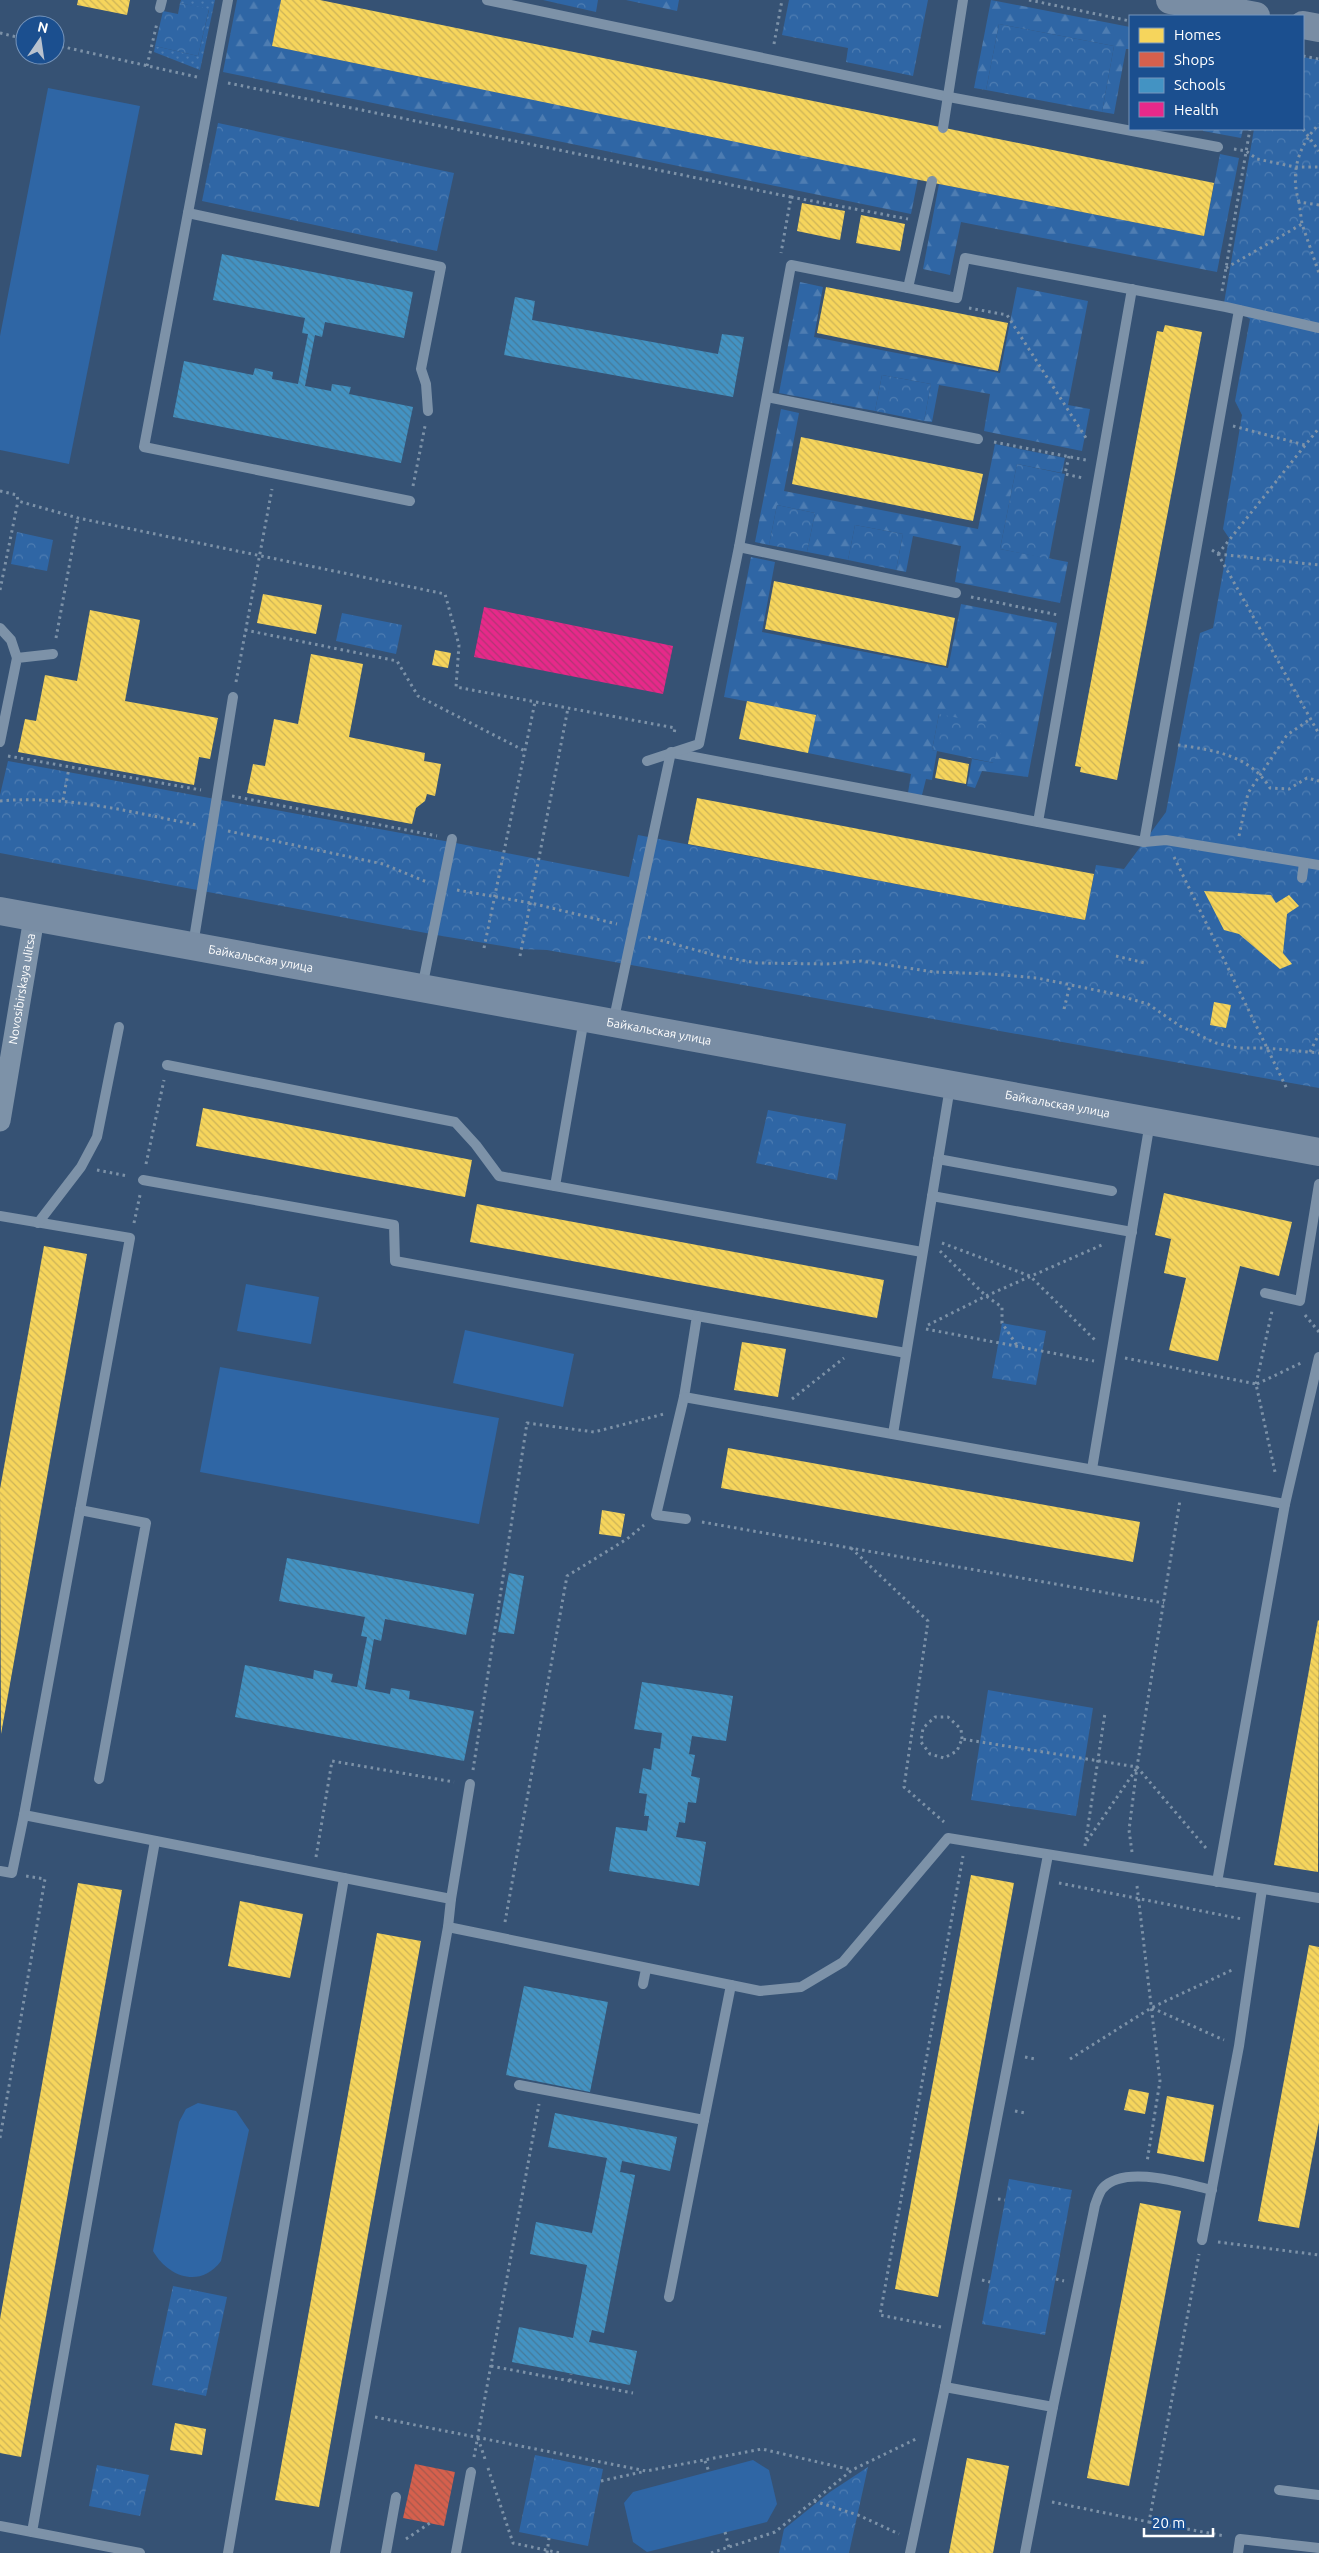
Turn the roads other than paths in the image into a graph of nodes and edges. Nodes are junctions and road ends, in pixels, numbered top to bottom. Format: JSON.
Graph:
{"nodes":[{"id":1,"x":228,"y":0,"type":"edge"},
{"id":2,"x":487,"y":0,"type":"edge"},
{"id":3,"x":963,"y":0,"type":"edge"},
{"id":4,"x":1170,"y":0,"type":"edge"},
{"id":5,"x":1223,"y":5,"type":"edge"},
{"id":6,"x":1253,"y":15,"type":"edge"},
{"id":7,"x":1304,"y":25,"type":"edge"},
{"id":8,"x":1319,"y":28,"type":"edge"},
{"id":9,"x":949,"y":96,"type":"junction"},
{"id":10,"x":943,"y":128,"type":"dead end"},
{"id":11,"x":1129,"y":129,"type":"edge"},
{"id":12,"x":1132,"y":130,"type":"edge"},
{"id":13,"x":1218,"y":146,"type":"road end"},
{"id":14,"x":932,"y":181,"type":"dead end"},
{"id":15,"x":188,"y":213,"type":"junction"},
{"id":16,"x":908,"y":288,"type":"junction"},
{"id":17,"x":1132,"y":290,"type":"junction"},
{"id":18,"x":1239,"y":310,"type":"junction"},
{"id":19,"x":1319,"y":328,"type":"edge"},
{"id":20,"x":767,"y":397,"type":"junction"},
{"id":21,"x":428,"y":411,"type":"road end"},
{"id":22,"x":978,"y":439,"type":"road end"},
{"id":23,"x":410,"y":501,"type":"road end"},
{"id":24,"x":738,"y":547,"type":"junction"},
{"id":25,"x":956,"y":593,"type":"road end"},
{"id":26,"x":0,"y":628,"type":"edge"},
{"id":27,"x":53,"y":654,"type":"road end"},
{"id":28,"x":16,"y":658,"type":"junction"},
{"id":29,"x":233,"y":697,"type":"road end"},
{"id":30,"x":0,"y":742,"type":"edge"},
{"id":31,"x":671,"y":752,"type":"junction"},
{"id":32,"x":647,"y":761,"type":"dead end"},
{"id":33,"x":1038,"y":822,"type":"junction"},
{"id":34,"x":452,"y":839,"type":"dead end"},
{"id":35,"x":1144,"y":842,"type":"junction"},
{"id":36,"x":1304,"y":863,"type":"junction"},
{"id":37,"x":1319,"y":865,"type":"edge"},
{"id":38,"x":1302,"y":878,"type":"dead end"},
{"id":39,"x":0,"y":911,"type":"edge"},
{"id":40,"x":34,"y":918,"type":"junction"},
{"id":41,"x":192,"y":947,"type":"junction"},
{"id":42,"x":422,"y":989,"type":"junction"},
{"id":43,"x":584,"y":1018,"type":"junction"},
{"id":44,"x":613,"y":1023,"type":"junction"},
{"id":45,"x":119,"y":1027,"type":"dead end"},
{"id":46,"x":167,"y":1065,"type":"road end"},
{"id":47,"x":950,"y":1085,"type":"junction"},
{"id":48,"x":0,"y":1121,"type":"edge"},
{"id":49,"x":1150,"y":1121,"type":"junction"},
{"id":50,"x":1319,"y":1152,"type":"edge"},
{"id":51,"x":938,"y":1159,"type":"junction"},
{"id":52,"x":143,"y":1180,"type":"road end"},
{"id":53,"x":1319,"y":1184,"type":"edge"},
{"id":54,"x":555,"y":1186,"type":"junction"},
{"id":55,"x":1112,"y":1191,"type":"dead end"},
{"id":56,"x":932,"y":1196,"type":"junction"},
{"id":57,"x":0,"y":1216,"type":"edge"},
{"id":58,"x":38,"y":1222,"type":"junction"},
{"id":59,"x":1132,"y":1232,"type":"junction"},
{"id":60,"x":922,"y":1252,"type":"junction"},
{"id":61,"x":1270,"y":1294,"type":"road end"},
{"id":62,"x":697,"y":1316,"type":"junction"},
{"id":63,"x":906,"y":1353,"type":"junction"},
{"id":64,"x":1314,"y":1358,"type":"edge"},
{"id":65,"x":684,"y":1396,"type":"junction"},
{"id":66,"x":893,"y":1434,"type":"junction"},
{"id":67,"x":1092,"y":1469,"type":"junction"},
{"id":68,"x":1285,"y":1504,"type":"junction"},
{"id":69,"x":80,"y":1510,"type":"junction"},
{"id":70,"x":686,"y":1519,"type":"road end"},
{"id":71,"x":99,"y":1779,"type":"dead end"},
{"id":72,"x":470,"y":1784,"type":"road end"},
{"id":73,"x":24,"y":1816,"type":"junction"},
{"id":74,"x":155,"y":1841,"type":"junction"},
{"id":75,"x":1048,"y":1855,"type":"junction"},
{"id":76,"x":0,"y":1871,"type":"edge"},
{"id":77,"x":344,"y":1878,"type":"junction"},
{"id":78,"x":1217,"y":1882,"type":"junction"},
{"id":79,"x":1262,"y":1889,"type":"junction"},
{"id":80,"x":1319,"y":1898,"type":"edge"},
{"id":81,"x":451,"y":1899,"type":"junction"},
{"id":82,"x":448,"y":1927,"type":"junction"},
{"id":83,"x":646,"y":1969,"type":"junction"},
{"id":84,"x":643,"y":1984,"type":"dead end"},
{"id":85,"x":731,"y":1985,"type":"junction"},
{"id":86,"x":518,"y":2084,"type":"dead end"},
{"id":87,"x":704,"y":2120,"type":"junction"},
{"id":88,"x":1212,"y":2190,"type":"junction"},
{"id":89,"x":1202,"y":2240,"type":"road end"},
{"id":90,"x":669,"y":2297,"type":"dead end"},
{"id":91,"x":945,"y":2387,"type":"junction"},
{"id":92,"x":1054,"y":2407,"type":"junction"},
{"id":93,"x":471,"y":2472,"type":"dead end"},
{"id":94,"x":1279,"y":2490,"type":"dead end"},
{"id":95,"x":1319,"y":2495,"type":"edge"},
{"id":96,"x":396,"y":2497,"type":"dead end"},
{"id":97,"x":0,"y":2526,"type":"edge"},
{"id":98,"x":32,"y":2532,"type":"junction"},
{"id":99,"x":1319,"y":2548,"type":"edge"},
{"id":100,"x":386,"y":2552,"type":"edge"},
{"id":101,"x":140,"y":2553,"type":"edge"},
{"id":102,"x":228,"y":2553,"type":"edge"},
{"id":103,"x":335,"y":2553,"type":"edge"},
{"id":104,"x":456,"y":2553,"type":"edge"},
{"id":105,"x":910,"y":2553,"type":"edge"},
{"id":106,"x":1025,"y":2553,"type":"edge"},
{"id":107,"x":1238,"y":2553,"type":"edge"}],
"edges":[{"from":1,"to":15,"type":"lane"},
{"from":2,"to":9,"type":"lane"},
{"from":3,"to":9,"type":"lane"},
{"from":4,"to":5,"type":"street"},
{"from":5,"to":6,"type":"street"},
{"from":7,"to":8,"type":"street"},
{"from":9,"to":10,"type":"lane"},
{"from":9,"to":11,"type":"lane"},
{"from":12,"to":13,"type":"lane"},
{"from":14,"to":16,"type":"lane"},
{"from":15,"to":21,"type":"lane"},
{"from":15,"to":23,"type":"lane"},
{"from":16,"to":17,"type":"lane"},
{"from":16,"to":20,"type":"lane"},
{"from":17,"to":18,"type":"lane"},
{"from":17,"to":33,"type":"lane"},
{"from":18,"to":19,"type":"lane"},
{"from":18,"to":35,"type":"lane"},
{"from":20,"to":22,"type":"lane"},
{"from":20,"to":24,"type":"lane"},
{"from":24,"to":25,"type":"lane"},
{"from":24,"to":31,"type":"lane"},
{"from":26,"to":28,"type":"lane"},
{"from":27,"to":28,"type":"lane"},
{"from":28,"to":30,"type":"lane"},
{"from":29,"to":41,"type":"lane"},
{"from":31,"to":32,"type":"lane"},
{"from":31,"to":33,"type":"lane"},
{"from":31,"to":44,"type":"lane"},
{"from":33,"to":35,"type":"lane"},
{"from":34,"to":42,"type":"lane"},
{"from":35,"to":36,"type":"lane"},
{"from":36,"to":37,"type":"lane"},
{"from":36,"to":38,"type":"lane"},
{"from":39,"to":40,"type":"street","name":"Байкальская улица"},
{"from":40,"to":41,"type":"street","name":"Байкальская улица"},
{"from":40,"to":48,"type":"street","name":"Novosibirskaya ulitsa"},
{"from":41,"to":42,"type":"street","name":"Байкальская улица"},
{"from":42,"to":43,"type":"street","name":"Байкальская улица"},
{"from":43,"to":44,"type":"street","name":"Байкальская улица"},
{"from":43,"to":54,"type":"lane"},
{"from":44,"to":47,"type":"street","name":"Байкальская улица"},
{"from":45,"to":58,"type":"lane"},
{"from":46,"to":54,"type":"lane"},
{"from":47,"to":49,"type":"street","name":"Байкальская улица"},
{"from":47,"to":51,"type":"lane"},
{"from":49,"to":50,"type":"street","name":"Байкальская улица"},
{"from":49,"to":59,"type":"lane"},
{"from":51,"to":55,"type":"lane"},
{"from":51,"to":56,"type":"lane"},
{"from":52,"to":62,"type":"lane"},
{"from":53,"to":61,"type":"lane"},
{"from":54,"to":60,"type":"lane"},
{"from":56,"to":59,"type":"lane"},
{"from":56,"to":60,"type":"lane"},
{"from":57,"to":58,"type":"lane"},
{"from":58,"to":69,"type":"lane"},
{"from":59,"to":67,"type":"lane"},
{"from":60,"to":63,"type":"lane"},
{"from":62,"to":63,"type":"lane"},
{"from":62,"to":65,"type":"lane"},
{"from":63,"to":66,"type":"lane"},
{"from":64,"to":68,"type":"lane"},
{"from":65,"to":66,"type":"lane"},
{"from":65,"to":70,"type":"lane"},
{"from":66,"to":67,"type":"lane"},
{"from":67,"to":68,"type":"lane"},
{"from":68,"to":78,"type":"lane"},
{"from":69,"to":71,"type":"lane"},
{"from":69,"to":73,"type":"lane"},
{"from":72,"to":81,"type":"lane"},
{"from":73,"to":74,"type":"lane"},
{"from":73,"to":76,"type":"lane"},
{"from":74,"to":77,"type":"lane"},
{"from":74,"to":98,"type":"lane"},
{"from":75,"to":78,"type":"lane"},
{"from":75,"to":85,"type":"lane"},
{"from":75,"to":91,"type":"lane"},
{"from":77,"to":81,"type":"lane"},
{"from":77,"to":102,"type":"lane"},
{"from":78,"to":79,"type":"lane"},
{"from":79,"to":80,"type":"lane"},
{"from":79,"to":88,"type":"lane"},
{"from":81,"to":82,"type":"lane"},
{"from":82,"to":83,"type":"lane"},
{"from":82,"to":103,"type":"lane"},
{"from":83,"to":84,"type":"lane"},
{"from":83,"to":85,"type":"lane"},
{"from":85,"to":87,"type":"lane"},
{"from":86,"to":87,"type":"lane"},
{"from":87,"to":90,"type":"lane"},
{"from":88,"to":89,"type":"lane"},
{"from":88,"to":92,"type":"lane"},
{"from":91,"to":92,"type":"lane"},
{"from":91,"to":105,"type":"lane"},
{"from":92,"to":106,"type":"lane"},
{"from":93,"to":104,"type":"lane"},
{"from":94,"to":95,"type":"lane"},
{"from":96,"to":100,"type":"lane"},
{"from":97,"to":98,"type":"lane"},
{"from":98,"to":101,"type":"lane"},
{"from":99,"to":107,"type":"lane"}]}
